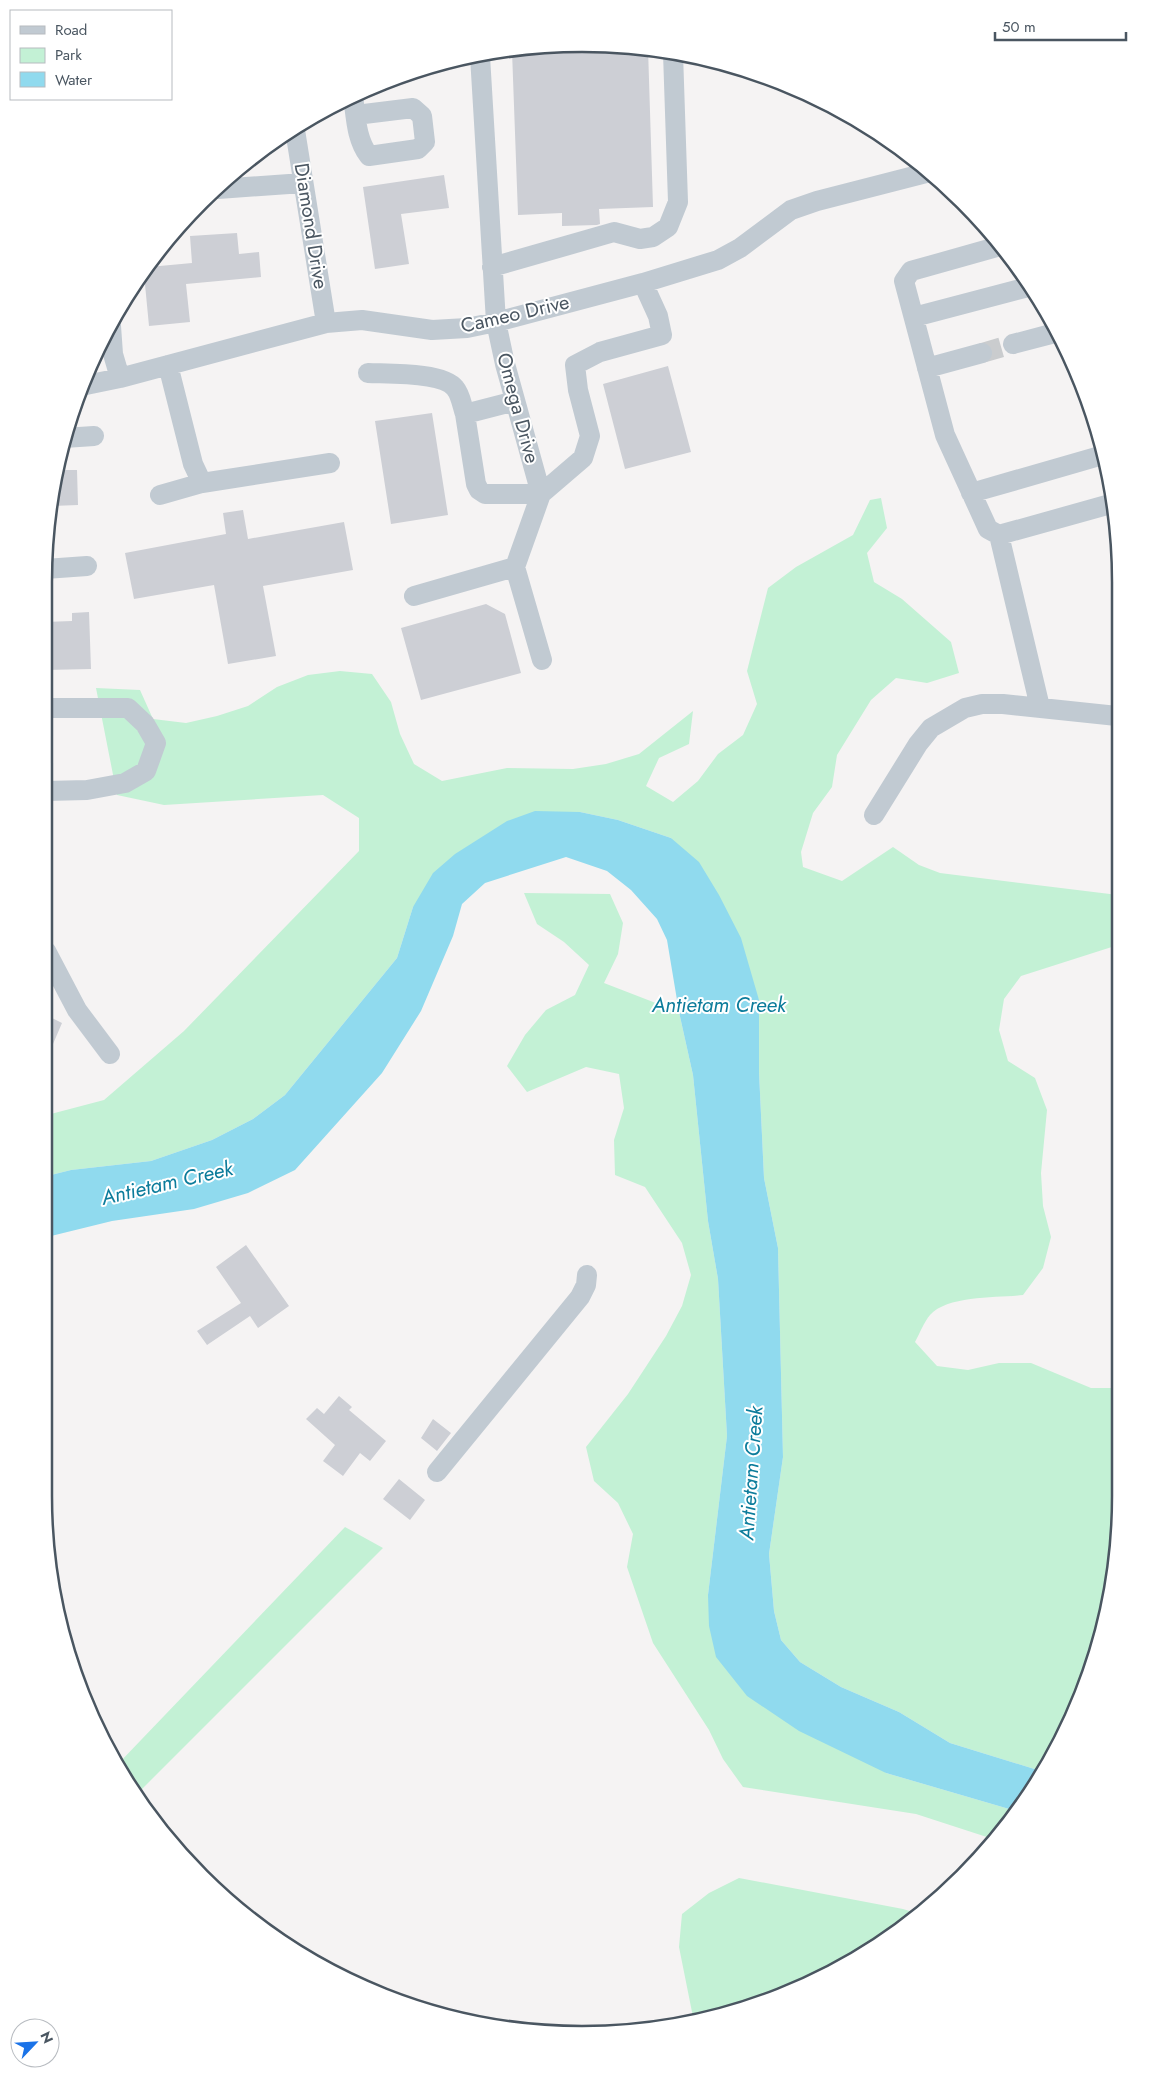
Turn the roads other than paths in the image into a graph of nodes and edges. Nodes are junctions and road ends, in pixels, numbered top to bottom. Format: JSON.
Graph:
{"nodes":[{"id":1,"x":673,"y":61,"type":"edge"},
{"id":2,"x":480,"y":63,"type":"edge"},
{"id":3,"x":296,"y":137,"type":"edge"},
{"id":4,"x":920,"y":174,"type":"edge"},
{"id":5,"x":303,"y":183,"type":"junction"},
{"id":6,"x":229,"y":188,"type":"edge"},
{"id":7,"x":993,"y":248,"type":"edge"},
{"id":8,"x":492,"y":267,"type":"junction"},
{"id":9,"x":643,"y":283,"type":"junction"},
{"id":10,"x":1023,"y":288,"type":"edge"},
{"id":11,"x":914,"y":317,"type":"junction"},
{"id":12,"x":496,"y":322,"type":"junction"},
{"id":13,"x":326,"y":323,"type":"junction"},
{"id":14,"x":1050,"y":334,"type":"edge"},
{"id":15,"x":112,"y":339,"type":"edge"},
{"id":16,"x":1013,"y":344,"type":"tunnel mouth"},
{"id":17,"x":982,"y":353,"type":"tunnel mouth"},
{"id":18,"x":168,"y":365,"type":"junction"},
{"id":19,"x":927,"y":368,"type":"junction"},
{"id":20,"x":368,"y":373,"type":"dead end"},
{"id":21,"x":120,"y":378,"type":"junction"},
{"id":22,"x":92,"y":384,"type":"edge"},
{"id":23,"x":515,"y":401,"type":"junction"},
{"id":24,"x":465,"y":414,"type":"junction"},
{"id":25,"x":94,"y":436,"type":"dead end"},
{"id":26,"x":73,"y":437,"type":"edge"},
{"id":27,"x":1097,"y":457,"type":"edge"},
{"id":28,"x":330,"y":463,"type":"dead end"},
{"id":29,"x":202,"y":483,"type":"junction"},
{"id":30,"x":971,"y":493,"type":"junction"},
{"id":31,"x":541,"y":494,"type":"junction"},
{"id":32,"x":160,"y":495,"type":"dead end"},
{"id":33,"x":1107,"y":505,"type":"edge"},
{"id":34,"x":998,"y":535,"type":"junction"},
{"id":35,"x":87,"y":566,"type":"dead end"},
{"id":36,"x":515,"y":567,"type":"junction"},
{"id":37,"x":53,"y":568,"type":"edge"},
{"id":38,"x":414,"y":596,"type":"dead end"},
{"id":39,"x":542,"y":660,"type":"dead end"},
{"id":40,"x":52,"y":708,"type":"edge"},
{"id":41,"x":1040,"y":708,"type":"junction"},
{"id":42,"x":1112,"y":715,"type":"edge"},
{"id":43,"x":52,"y":791,"type":"edge"},
{"id":44,"x":874,"y":816,"type":"dead end"},
{"id":45,"x":52,"y":962,"type":"edge"},
{"id":46,"x":110,"y":1054,"type":"dead end"},
{"id":47,"x":587,"y":1275,"type":"dead end"},
{"id":48,"x":437,"y":1472,"type":"dead end"}],
"edges":[{"from":1,"to":8,"type":"street"},
{"from":2,"to":8,"type":"street","name":"Omega Drive"},
{"from":3,"to":5,"type":"street","name":"Diamond Drive"},
{"from":4,"to":9,"type":"street","name":"Cameo Drive"},
{"from":5,"to":6,"type":"street"},
{"from":5,"to":13,"type":"street","name":"Diamond Drive"},
{"from":7,"to":11,"type":"street"},
{"from":8,"to":12,"type":"street","name":"Omega Drive"},
{"from":9,"to":12,"type":"street","name":"Cameo Drive"},
{"from":9,"to":31,"type":"street"},
{"from":10,"to":11,"type":"street"},
{"from":11,"to":19,"type":"street"},
{"from":12,"to":13,"type":"street","name":"Cameo Drive"},
{"from":12,"to":23,"type":"street","name":"Omega Drive"},
{"from":13,"to":18,"type":"street","name":"Cameo Drive"},
{"from":14,"to":16,"type":"street"},
{"from":15,"to":21,"type":"street"},
{"from":17,"to":19,"type":"street"},
{"from":18,"to":21,"type":"street","name":"Cameo Drive"},
{"from":18,"to":29,"type":"street"},
{"from":19,"to":30,"type":"street"},
{"from":20,"to":24,"type":"street"},
{"from":21,"to":22,"type":"street","name":"Cameo Drive"},
{"from":23,"to":24,"type":"street"},
{"from":23,"to":31,"type":"street","name":"Omega Drive"},
{"from":24,"to":31,"type":"street"},
{"from":25,"to":26,"type":"street"},
{"from":27,"to":30,"type":"street"},
{"from":28,"to":29,"type":"street"},
{"from":29,"to":32,"type":"street"},
{"from":30,"to":34,"type":"street"},
{"from":31,"to":36,"type":"street"},
{"from":33,"to":34,"type":"street"},
{"from":34,"to":41,"type":"street"},
{"from":35,"to":37,"type":"street"},
{"from":36,"to":38,"type":"street"},
{"from":36,"to":39,"type":"street"},
{"from":40,"to":43,"type":"street"},
{"from":41,"to":42,"type":"street"},
{"from":41,"to":44,"type":"street"},
{"from":45,"to":46,"type":"street"},
{"from":47,"to":48,"type":"street"}]}
